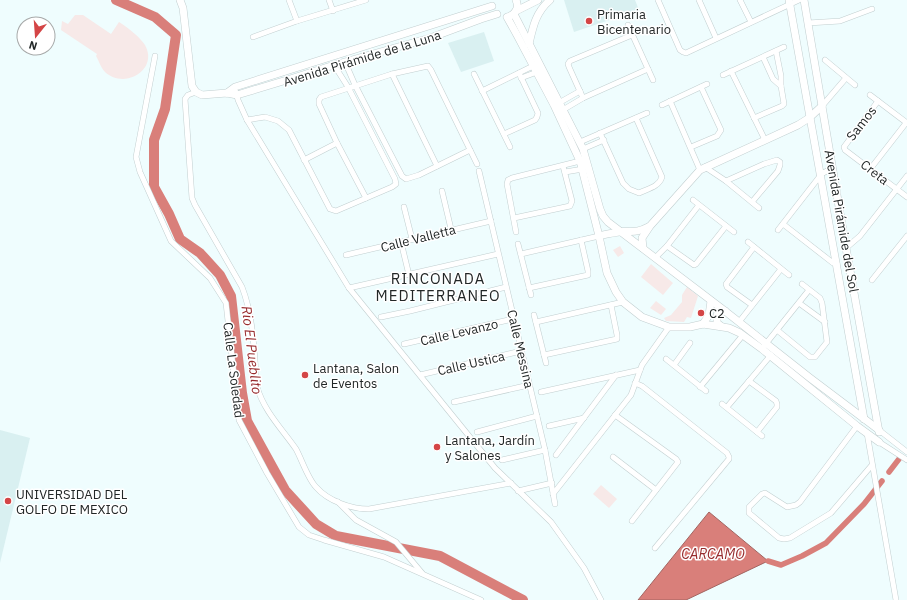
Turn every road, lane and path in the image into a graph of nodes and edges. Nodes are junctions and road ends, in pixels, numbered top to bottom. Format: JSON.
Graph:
{"nodes":[{"id":1,"x":181,"y":0,"type":"edge"},
{"id":2,"x":289,"y":0,"type":"edge"},
{"id":3,"x":329,"y":0,"type":"edge"},
{"id":4,"x":366,"y":0,"type":"edge"},
{"id":5,"x":516,"y":0,"type":"edge"},
{"id":6,"x":538,"y":0,"type":"edge"},
{"id":7,"x":550,"y":0,"type":"edge"},
{"id":8,"x":658,"y":0,"type":"edge"},
{"id":9,"x":699,"y":0,"type":"edge"},
{"id":10,"x":740,"y":0,"type":"edge"},
{"id":11,"x":799,"y":0,"type":"edge"},
{"id":12,"x":804,"y":0,"type":"edge"},
{"id":13,"x":789,"y":2,"type":"edge"},
{"id":14,"x":493,"y":3,"type":"edge"},
{"id":15,"x":872,"y":9,"type":"dead end"},
{"id":16,"x":333,"y":11,"type":"junction"},
{"id":17,"x":515,"y":12,"type":"junction"},
{"id":18,"x":497,"y":14,"type":"junction"},
{"id":19,"x":507,"y":17,"type":"junction"},
{"id":20,"x":297,"y":21,"type":"junction"},
{"id":21,"x":751,"y":22,"type":"junction"},
{"id":22,"x":808,"y":23,"type":"junction"},
{"id":23,"x":628,"y":25,"type":"dead end"},
{"id":24,"x":632,"y":34,"type":"junction"},
{"id":25,"x":253,"y":37,"type":"dead end"},
{"id":26,"x":716,"y":38,"type":"junction"},
{"id":27,"x":529,"y":44,"type":"junction"},
{"id":28,"x":784,"y":47,"type":"dead end"},
{"id":29,"x":776,"y":50,"type":"junction"},
{"id":30,"x":154,"y":56,"type":"dead end"},
{"id":31,"x":763,"y":57,"type":"junction"},
{"id":32,"x":824,"y":60,"type":"dead end"},
{"id":33,"x":345,"y":62,"type":"junction"},
{"id":34,"x":334,"y":65,"type":"junction"},
{"id":35,"x":535,"y":69,"type":"junction"},
{"id":36,"x":648,"y":69,"type":"junction"},
{"id":37,"x":731,"y":71,"type":"junction"},
{"id":38,"x":392,"y":74,"type":"junction"},
{"id":39,"x":474,"y":74,"type":"dead end"},
{"id":40,"x":522,"y":75,"type":"junction"},
{"id":41,"x":723,"y":75,"type":"dead end"},
{"id":42,"x":266,"y":78,"type":"junction"},
{"id":43,"x":846,"y":78,"type":"junction"},
{"id":44,"x":653,"y":80,"type":"dead end"},
{"id":45,"x":707,"y":84,"type":"dead end"},
{"id":46,"x":355,"y":85,"type":"junction"},
{"id":47,"x":855,"y":85,"type":"dead end"},
{"id":48,"x":268,"y":86,"type":"junction"},
{"id":49,"x":781,"y":86,"type":"junction"},
{"id":50,"x":235,"y":87,"type":"junction"},
{"id":51,"x":348,"y":87,"type":"junction"},
{"id":52,"x":702,"y":87,"type":"junction"},
{"id":53,"x":482,"y":91,"type":"junction"},
{"id":54,"x":580,"y":91,"type":"junction"},
{"id":55,"x":196,"y":92,"type":"junction"},
{"id":56,"x":227,"y":92,"type":"junction"},
{"id":57,"x":237,"y":95,"type":"junction"},
{"id":58,"x":870,"y":95,"type":"dead end"},
{"id":59,"x":583,"y":98,"type":"junction"},
{"id":60,"x":670,"y":101,"type":"junction"},
{"id":61,"x":878,"y":101,"type":"junction"},
{"id":62,"x":557,"y":104,"type":"junction"},
{"id":63,"x":662,"y":105,"type":"dead end"},
{"id":64,"x":822,"y":106,"type":"junction"},
{"id":65,"x":561,"y":111,"type":"junction"},
{"id":66,"x":647,"y":113,"type":"dead end"},
{"id":67,"x":636,"y":118,"type":"junction"},
{"id":68,"x":754,"y":118,"type":"junction"},
{"id":69,"x":809,"y":118,"type":"junction"},
{"id":70,"x":248,"y":120,"type":"junction"},
{"id":71,"x":907,"y":123,"type":"edge"},
{"id":72,"x":600,"y":133,"type":"junction"},
{"id":73,"x":504,"y":134,"type":"junction"},
{"id":74,"x":604,"y":140,"type":"junction"},
{"id":75,"x":764,"y":140,"type":"junction"},
{"id":76,"x":337,"y":144,"type":"junction"},
{"id":77,"x":585,"y":144,"type":"junction"},
{"id":78,"x":510,"y":147,"type":"dead end"},
{"id":79,"x":691,"y":147,"type":"junction"},
{"id":80,"x":844,"y":147,"type":"joint"},
{"id":81,"x":470,"y":150,"type":"junction"},
{"id":82,"x":304,"y":160,"type":"junction"},
{"id":83,"x":580,"y":161,"type":"junction"},
{"id":84,"x":477,"y":164,"type":"dead end"},
{"id":85,"x":564,"y":165,"type":"junction"},
{"id":86,"x":437,"y":166,"type":"junction"},
{"id":87,"x":703,"y":168,"type":"junction"},
{"id":88,"x":833,"y":168,"type":"junction"},
{"id":89,"x":871,"y":168,"type":"junction"},
{"id":90,"x":582,"y":169,"type":"junction"},
{"id":91,"x":479,"y":171,"type":"dead end"},
{"id":92,"x":566,"y":172,"type":"junction"},
{"id":93,"x":820,"y":176,"type":"junction"},
{"id":94,"x":907,"y":176,"type":"edge"},
{"id":95,"x":726,"y":181,"type":"junction"},
{"id":96,"x":896,"y":188,"type":"junction"},
{"id":97,"x":442,"y":191,"type":"dead end"},
{"id":98,"x":907,"y":197,"type":"edge"},
{"id":99,"x":366,"y":198,"type":"junction"},
{"id":100,"x":693,"y":200,"type":"dead end"},
{"id":101,"x":752,"y":202,"type":"junction"},
{"id":102,"x":699,"y":205,"type":"junction"},
{"id":103,"x":404,"y":207,"type":"dead end"},
{"id":104,"x":759,"y":208,"type":"dead end"},
{"id":105,"x":514,"y":218,"type":"junction"},
{"id":106,"x":490,"y":221,"type":"junction"},
{"id":107,"x":783,"y":224,"type":"junction"},
{"id":108,"x":650,"y":226,"type":"junction"},
{"id":109,"x":726,"y":226,"type":"junction"},
{"id":110,"x":451,"y":230,"type":"junction"},
{"id":111,"x":778,"y":230,"type":"dead end"},
{"id":112,"x":621,"y":231,"type":"junction"},
{"id":113,"x":516,"y":232,"type":"dead end"},
{"id":114,"x":734,"y":232,"type":"dead end"},
{"id":115,"x":599,"y":236,"type":"junction"},
{"id":116,"x":907,"y":236,"type":"edge"},
{"id":117,"x":412,"y":239,"type":"junction"},
{"id":118,"x":584,"y":239,"type":"junction"},
{"id":119,"x":401,"y":242,"type":"junction"},
{"id":120,"x":748,"y":242,"type":"dead end"},
{"id":121,"x":518,"y":244,"type":"dead end"},
{"id":122,"x":667,"y":246,"type":"junction"},
{"id":123,"x":754,"y":247,"type":"junction"},
{"id":124,"x":643,"y":248,"type":"junction"},
{"id":125,"x":846,"y":248,"type":"junction"},
{"id":126,"x":498,"y":254,"type":"junction"},
{"id":127,"x":521,"y":254,"type":"junction"},
{"id":128,"x":346,"y":255,"type":"dead end"},
{"id":129,"x":655,"y":258,"type":"junction"},
{"id":130,"x":837,"y":264,"type":"junction"},
{"id":131,"x":782,"y":269,"type":"junction"},
{"id":132,"x":409,"y":275,"type":"junction"},
{"id":133,"x":789,"y":275,"type":"dead end"},
{"id":134,"x":872,"y":280,"type":"dead end"},
{"id":135,"x":802,"y":284,"type":"dead end"},
{"id":136,"x":852,"y":285,"type":"junction"},
{"id":137,"x":506,"y":287,"type":"junction"},
{"id":138,"x":349,"y":288,"type":"junction"},
{"id":139,"x":529,"y":288,"type":"junction"},
{"id":140,"x":840,"y":288,"type":"junction"},
{"id":141,"x":809,"y":290,"type":"junction"},
{"id":142,"x":531,"y":295,"type":"dead end"},
{"id":143,"x":711,"y":301,"type":"junction"},
{"id":144,"x":623,"y":302,"type":"junction"},
{"id":145,"x":799,"y":303,"type":"junction"},
{"id":146,"x":612,"y":304,"type":"junction"},
{"id":147,"x":752,"y":305,"type":"junction"},
{"id":148,"x":725,"y":311,"type":"junction"},
{"id":149,"x":534,"y":315,"type":"dead end"},
{"id":150,"x":381,"y":317,"type":"dead end"},
{"id":151,"x":514,"y":319,"type":"junction"},
{"id":152,"x":536,"y":322,"type":"junction"},
{"id":153,"x":739,"y":322,"type":"junction"},
{"id":154,"x":825,"y":322,"type":"junction"},
{"id":155,"x":703,"y":324,"type":"junction"},
{"id":156,"x":721,"y":326,"type":"junction"},
{"id":157,"x":669,"y":327,"type":"junction"},
{"id":158,"x":778,"y":330,"type":"junction"},
{"id":159,"x":743,"y":335,"type":"junction"},
{"id":160,"x":690,"y":343,"type":"dead end"},
{"id":161,"x":404,"y":344,"type":"dead end"},
{"id":162,"x":767,"y":344,"type":"junction"},
{"id":163,"x":521,"y":351,"type":"junction"},
{"id":164,"x":544,"y":355,"type":"junction"},
{"id":165,"x":771,"y":355,"type":"junction"},
{"id":166,"x":666,"y":359,"type":"dead end"},
{"id":167,"x":546,"y":363,"type":"dead end"},
{"id":168,"x":674,"y":365,"type":"junction"},
{"id":169,"x":640,"y":370,"type":"junction"},
{"id":170,"x":420,"y":375,"type":"junction"},
{"id":171,"x":616,"y":375,"type":"junction"},
{"id":172,"x":750,"y":381,"type":"junction"},
{"id":173,"x":635,"y":383,"type":"junction"},
{"id":174,"x":530,"y":385,"type":"junction"},
{"id":175,"x":700,"y":387,"type":"junction"},
{"id":176,"x":706,"y":391,"type":"dead end"},
{"id":177,"x":541,"y":392,"type":"dead end"},
{"id":178,"x":454,"y":402,"type":"dead end"},
{"id":179,"x":722,"y":404,"type":"dead end"},
{"id":180,"x":727,"y":407,"type":"junction"},
{"id":181,"x":615,"y":415,"type":"junction"},
{"id":182,"x":537,"y":416,"type":"junction"},
{"id":183,"x":584,"y":418,"type":"junction"},
{"id":184,"x":864,"y":418,"type":"junction"},
{"id":185,"x":549,"y":426,"type":"dead end"},
{"id":186,"x":857,"y":426,"type":"junction"},
{"id":187,"x":879,"y":430,"type":"junction"},
{"id":188,"x":477,"y":432,"type":"dead end"},
{"id":189,"x":867,"y":433,"type":"junction"},
{"id":190,"x":880,"y":442,"type":"junction"},
{"id":191,"x":545,"y":450,"type":"junction"},
{"id":192,"x":907,"y":452,"type":"edge"},
{"id":193,"x":556,"y":456,"type":"dead end"},
{"id":194,"x":613,"y":457,"type":"dead end"},
{"id":195,"x":905,"y":459,"type":"edge"},
{"id":196,"x":502,"y":460,"type":"dead end"},
{"id":197,"x":872,"y":465,"type":"junction"},
{"id":198,"x":511,"y":483,"type":"junction"},
{"id":199,"x":552,"y":483,"type":"junction"},
{"id":200,"x":656,"y":490,"type":"junction"},
{"id":201,"x":518,"y":491,"type":"junction"},
{"id":202,"x":553,"y":494,"type":"junction"},
{"id":203,"x":338,"y":502,"type":"junction"},
{"id":204,"x":555,"y":504,"type":"dead end"},
{"id":205,"x":632,"y":521,"type":"dead end"},
{"id":206,"x":655,"y":548,"type":"dead end"},
{"id":207,"x":422,"y":574,"type":"junction"},
{"id":208,"x":467,"y":594,"type":"junction"},
{"id":209,"x":464,"y":600,"type":"edge"},
{"id":210,"x":481,"y":600,"type":"edge"},
{"id":211,"x":601,"y":600,"type":"edge"},
{"id":212,"x":896,"y":600,"type":"edge"}],
"edges":[{"from":1,"to":55,"type":"street"},
{"from":2,"to":20,"type":"street"},
{"from":3,"to":16,"type":"street"},
{"from":4,"to":16,"type":"street"},
{"from":5,"to":17,"type":"street"},
{"from":6,"to":17,"type":"street"},
{"from":7,"to":27,"type":"street"},
{"from":8,"to":26,"type":"street"},
{"from":9,"to":26,"type":"street"},
{"from":10,"to":21,"type":"street"},
{"from":11,"to":13,"type":"street"},
{"from":12,"to":22,"type":"street","name":"Avenida Pirámide del Sol"},
{"from":13,"to":21,"type":"street"},
{"from":13,"to":69,"type":"street","name":"Avenida Pirámide del Sol"},
{"from":14,"to":18,"type":"street"},
{"from":14,"to":42,"type":"street","name":"Avenida Pirámide de la Luna"},
{"from":15,"to":22,"type":"street"},
{"from":16,"to":20,"type":"street"},
{"from":17,"to":19,"type":"street"},
{"from":17,"to":27,"type":"street"},
{"from":18,"to":19,"type":"street"},
{"from":18,"to":33,"type":"street","name":"Avenida Pirámide de la Luna"},
{"from":19,"to":35,"type":"street"},
{"from":20,"to":25,"type":"street"},
{"from":21,"to":26,"type":"street"},
{"from":22,"to":64,"type":"street","name":"Avenida Pirámide del Sol"},
{"from":23,"to":24,"type":"street"},
{"from":24,"to":36,"type":"street"},
{"from":24,"to":54,"type":"street"},
{"from":27,"to":62,"type":"street"},
{"from":28,"to":29,"type":"street"},
{"from":29,"to":31,"type":"street"},
{"from":29,"to":49,"type":"street"},
{"from":30,"to":207,"type":"street","name":"Calle La Soledad"},
{"from":31,"to":37,"type":"street"},
{"from":31,"to":49,"type":"street"},
{"from":32,"to":43,"type":"street"},
{"from":33,"to":34,"type":"street","name":"Avenida Pirámide de la Luna"},
{"from":33,"to":46,"type":"street"},
{"from":34,"to":48,"type":"street","name":"Avenida Pirámide de la Luna"},
{"from":34,"to":51,"type":"street"},
{"from":35,"to":40,"type":"street"},
{"from":35,"to":62,"type":"street"},
{"from":36,"to":44,"type":"street"},
{"from":36,"to":59,"type":"street"},
{"from":37,"to":41,"type":"street"},
{"from":37,"to":68,"type":"street"},
{"from":38,"to":46,"type":"street"},
{"from":38,"to":81,"type":"street"},
{"from":38,"to":86,"type":"street"},
{"from":39,"to":53,"type":"street"},
{"from":40,"to":53,"type":"street"},
{"from":40,"to":73,"type":"street"},
{"from":42,"to":48,"type":"street"},
{"from":42,"to":50,"type":"street","name":"Avenida Pirámide de la Luna"},
{"from":43,"to":47,"type":"street"},
{"from":43,"to":64,"type":"street"},
{"from":45,"to":52,"type":"street"},
{"from":46,"to":51,"type":"street"},
{"from":46,"to":86,"type":"street"},
{"from":48,"to":57,"type":"street","name":"Avenida Pirámide de la Luna"},
{"from":49,"to":68,"type":"street"},
{"from":50,"to":56,"type":"street","name":"Avenida Pirámide de la Luna"},
{"from":50,"to":57,"type":"street"},
{"from":51,"to":76,"type":"street"},
{"from":51,"to":99,"type":"street"},
{"from":52,"to":60,"type":"street"},
{"from":52,"to":79,"type":"street"},
{"from":53,"to":73,"type":"street"},
{"from":54,"to":59,"type":"street"},
{"from":54,"to":62,"type":"street"},
{"from":55,"to":56,"type":"street","name":"Avenida Pirámide de la Luna"},
{"from":55,"to":203,"type":"street"},
{"from":56,"to":57,"type":"street","name":"Avenida Pirámide de la Luna"},
{"from":57,"to":70,"type":"street"},
{"from":58,"to":61,"type":"street"},
{"from":59,"to":65,"type":"street"},
{"from":60,"to":63,"type":"street"},
{"from":60,"to":79,"type":"street"},
{"from":61,"to":71,"type":"street"},
{"from":61,"to":80,"type":"street","name":"Samos"},
{"from":62,"to":65,"type":"street"},
{"from":64,"to":69,"type":"street"},
{"from":64,"to":88,"type":"street","name":"Avenida Pirámide del Sol"},
{"from":65,"to":77,"type":"street"},
{"from":65,"to":83,"type":"street"},
{"from":66,"to":67,"type":"street"},
{"from":67,"to":72,"type":"street"},
{"from":67,"to":74,"type":"street"},
{"from":68,"to":75,"type":"street"},
{"from":69,"to":75,"type":"street"},
{"from":69,"to":93,"type":"street","name":"Avenida Pirámide del Sol"},
{"from":70,"to":82,"type":"street"},
{"from":70,"to":138,"type":"street"},
{"from":71,"to":89,"type":"street"},
{"from":72,"to":74,"type":"street"},
{"from":72,"to":77,"type":"street"},
{"from":73,"to":78,"type":"street"},
{"from":74,"to":77,"type":"street"},
{"from":75,"to":87,"type":"street"},
{"from":76,"to":82,"type":"street"},
{"from":76,"to":99,"type":"street"},
{"from":77,"to":112,"type":"street"},
{"from":79,"to":87,"type":"street"},
{"from":80,"to":89,"type":"street","name":"Creta"},
{"from":81,"to":84,"type":"street"},
{"from":81,"to":86,"type":"street"},
{"from":82,"to":99,"type":"street"},
{"from":83,"to":85,"type":"street"},
{"from":83,"to":90,"type":"street"},
{"from":85,"to":92,"type":"street"},
{"from":85,"to":105,"type":"street"},
{"from":87,"to":95,"type":"street"},
{"from":87,"to":108,"type":"street"},
{"from":88,"to":93,"type":"street"},
{"from":88,"to":125,"type":"street","name":"Avenida Pirámide del Sol"},
{"from":89,"to":96,"type":"street","name":"Creta"},
{"from":90,"to":92,"type":"street"},
{"from":90,"to":115,"type":"street"},
{"from":91,"to":106,"type":"street","name":"Calle Messina"},
{"from":92,"to":105,"type":"street"},
{"from":93,"to":107,"type":"street"},
{"from":93,"to":130,"type":"street","name":"Avenida Pirámide del Sol"},
{"from":94,"to":96,"type":"street"},
{"from":95,"to":101,"type":"street"},
{"from":95,"to":101,"type":"street"},
{"from":96,"to":98,"type":"street","name":"Creta"},
{"from":96,"to":125,"type":"street"},
{"from":97,"to":110,"type":"street"},
{"from":100,"to":102,"type":"street"},
{"from":101,"to":104,"type":"street"},
{"from":102,"to":109,"type":"street"},
{"from":102,"to":122,"type":"street"},
{"from":103,"to":117,"type":"street"},
{"from":105,"to":113,"type":"street"},
{"from":106,"to":110,"type":"street","name":"Calle Valletta"},
{"from":106,"to":126,"type":"street","name":"Calle Messina"},
{"from":107,"to":111,"type":"street"},
{"from":107,"to":130,"type":"street"},
{"from":108,"to":112,"type":"street"},
{"from":108,"to":124,"type":"street"},
{"from":109,"to":114,"type":"street"},
{"from":109,"to":122,"type":"street"},
{"from":110,"to":117,"type":"street","name":"Calle Valletta"},
{"from":112,"to":115,"type":"street"},
{"from":112,"to":124,"type":"street"},
{"from":115,"to":118,"type":"street"},
{"from":115,"to":144,"type":"street"},
{"from":116,"to":134,"type":"street"},
{"from":117,"to":119,"type":"street","name":"Calle Valletta"},
{"from":118,"to":127,"type":"street"},
{"from":118,"to":139,"type":"street"},
{"from":119,"to":128,"type":"street","name":"Calle Valletta"},
{"from":119,"to":132,"type":"street"},
{"from":120,"to":123,"type":"street"},
{"from":121,"to":127,"type":"street"},
{"from":122,"to":129,"type":"street"},
{"from":123,"to":131,"type":"street"},
{"from":123,"to":147,"type":"street"},
{"from":124,"to":129,"type":"street"},
{"from":125,"to":136,"type":"street","name":"Avenida Pirámide del Sol"},
{"from":126,"to":132,"type":"street"},
{"from":126,"to":137,"type":"street","name":"Calle Messina"},
{"from":127,"to":139,"type":"street"},
{"from":129,"to":143,"type":"street"},
{"from":130,"to":140,"type":"street","name":"Avenida Pirámide del Sol"},
{"from":131,"to":133,"type":"street"},
{"from":131,"to":147,"type":"street"},
{"from":132,"to":138,"type":"street"},
{"from":135,"to":141,"type":"street"},
{"from":136,"to":140,"type":"street"},
{"from":136,"to":187,"type":"street","name":"Avenida Pirámide del Sol"},
{"from":137,"to":150,"type":"street"},
{"from":137,"to":151,"type":"street","name":"Calle Messina"},
{"from":138,"to":170,"type":"street"},
{"from":139,"to":142,"type":"street"},
{"from":140,"to":184,"type":"street","name":"Avenida Pirámide del Sol"},
{"from":141,"to":145,"type":"street"},
{"from":141,"to":154,"type":"street"},
{"from":143,"to":148,"type":"street"},
{"from":143,"to":155,"type":"street"},
{"from":144,"to":146,"type":"street"},
{"from":144,"to":157,"type":"street"},
{"from":145,"to":154,"type":"street"},
{"from":145,"to":158,"type":"street"},
{"from":146,"to":152,"type":"street"},
{"from":146,"to":164,"type":"street"},
{"from":147,"to":153,"type":"street"},
{"from":148,"to":153,"type":"street"},
{"from":148,"to":156,"type":"street"},
{"from":149,"to":152,"type":"street"},
{"from":151,"to":161,"type":"street","name":"Calle Levanzo"},
{"from":151,"to":163,"type":"street","name":"Calle Messina"},
{"from":152,"to":164,"type":"street"},
{"from":153,"to":162,"type":"street"},
{"from":154,"to":158,"type":"street"},
{"from":155,"to":156,"type":"street"},
{"from":155,"to":157,"type":"street"},
{"from":156,"to":159,"type":"street"},
{"from":157,"to":169,"type":"street"},
{"from":158,"to":162,"type":"street"},
{"from":159,"to":162,"type":"street"},
{"from":159,"to":175,"type":"street"},
{"from":160,"to":168,"type":"street"},
{"from":162,"to":165,"type":"street"},
{"from":162,"to":184,"type":"street"},
{"from":163,"to":170,"type":"street","name":"Calle Ustica"},
{"from":163,"to":174,"type":"street","name":"Calle Messina"},
{"from":164,"to":167,"type":"street"},
{"from":165,"to":172,"type":"street"},
{"from":165,"to":186,"type":"street"},
{"from":166,"to":168,"type":"street"},
{"from":168,"to":175,"type":"street"},
{"from":169,"to":171,"type":"street"},
{"from":169,"to":173,"type":"street"},
{"from":170,"to":198,"type":"street"},
{"from":171,"to":177,"type":"street"},
{"from":171,"to":183,"type":"street"},
{"from":172,"to":180,"type":"street"},
{"from":172,"to":180,"type":"street"},
{"from":173,"to":181,"type":"street"},
{"from":173,"to":206,"type":"street"},
{"from":174,"to":178,"type":"street"},
{"from":174,"to":182,"type":"street","name":"Calle Messina"},
{"from":175,"to":176,"type":"street"},
{"from":179,"to":180,"type":"street"},
{"from":181,"to":200,"type":"street"},
{"from":181,"to":202,"type":"street"},
{"from":182,"to":188,"type":"street"},
{"from":182,"to":191,"type":"street","name":"Calle Messina"},
{"from":183,"to":185,"type":"street"},
{"from":183,"to":193,"type":"street"},
{"from":184,"to":187,"type":"street"},
{"from":184,"to":189,"type":"street","name":"Avenida Pirámide del Sol"},
{"from":186,"to":189,"type":"street"},
{"from":186,"to":197,"type":"street"},
{"from":187,"to":190,"type":"street","name":"Avenida Pirámide del Sol"},
{"from":187,"to":192,"type":"street"},
{"from":189,"to":190,"type":"street"},
{"from":189,"to":197,"type":"street"},
{"from":190,"to":195,"type":"street"},
{"from":191,"to":196,"type":"street"},
{"from":191,"to":199,"type":"street","name":"Calle Messina"},
{"from":192,"to":195,"type":"street"},
{"from":194,"to":200,"type":"street"},
{"from":197,"to":212,"type":"street"},
{"from":198,"to":201,"type":"street"},
{"from":198,"to":203,"type":"street"},
{"from":199,"to":201,"type":"street"},
{"from":199,"to":202,"type":"street","name":"Calle Messina"},
{"from":200,"to":205,"type":"street"},
{"from":201,"to":211,"type":"street"},
{"from":202,"to":204,"type":"street","name":"Calle Messina"},
{"from":203,"to":207,"type":"street"},
{"from":207,"to":208,"type":"street","name":"Calle La Soledad"},
{"from":208,"to":209,"type":"street"},
{"from":208,"to":210,"type":"street","name":"Calle La Soledad"}]}
